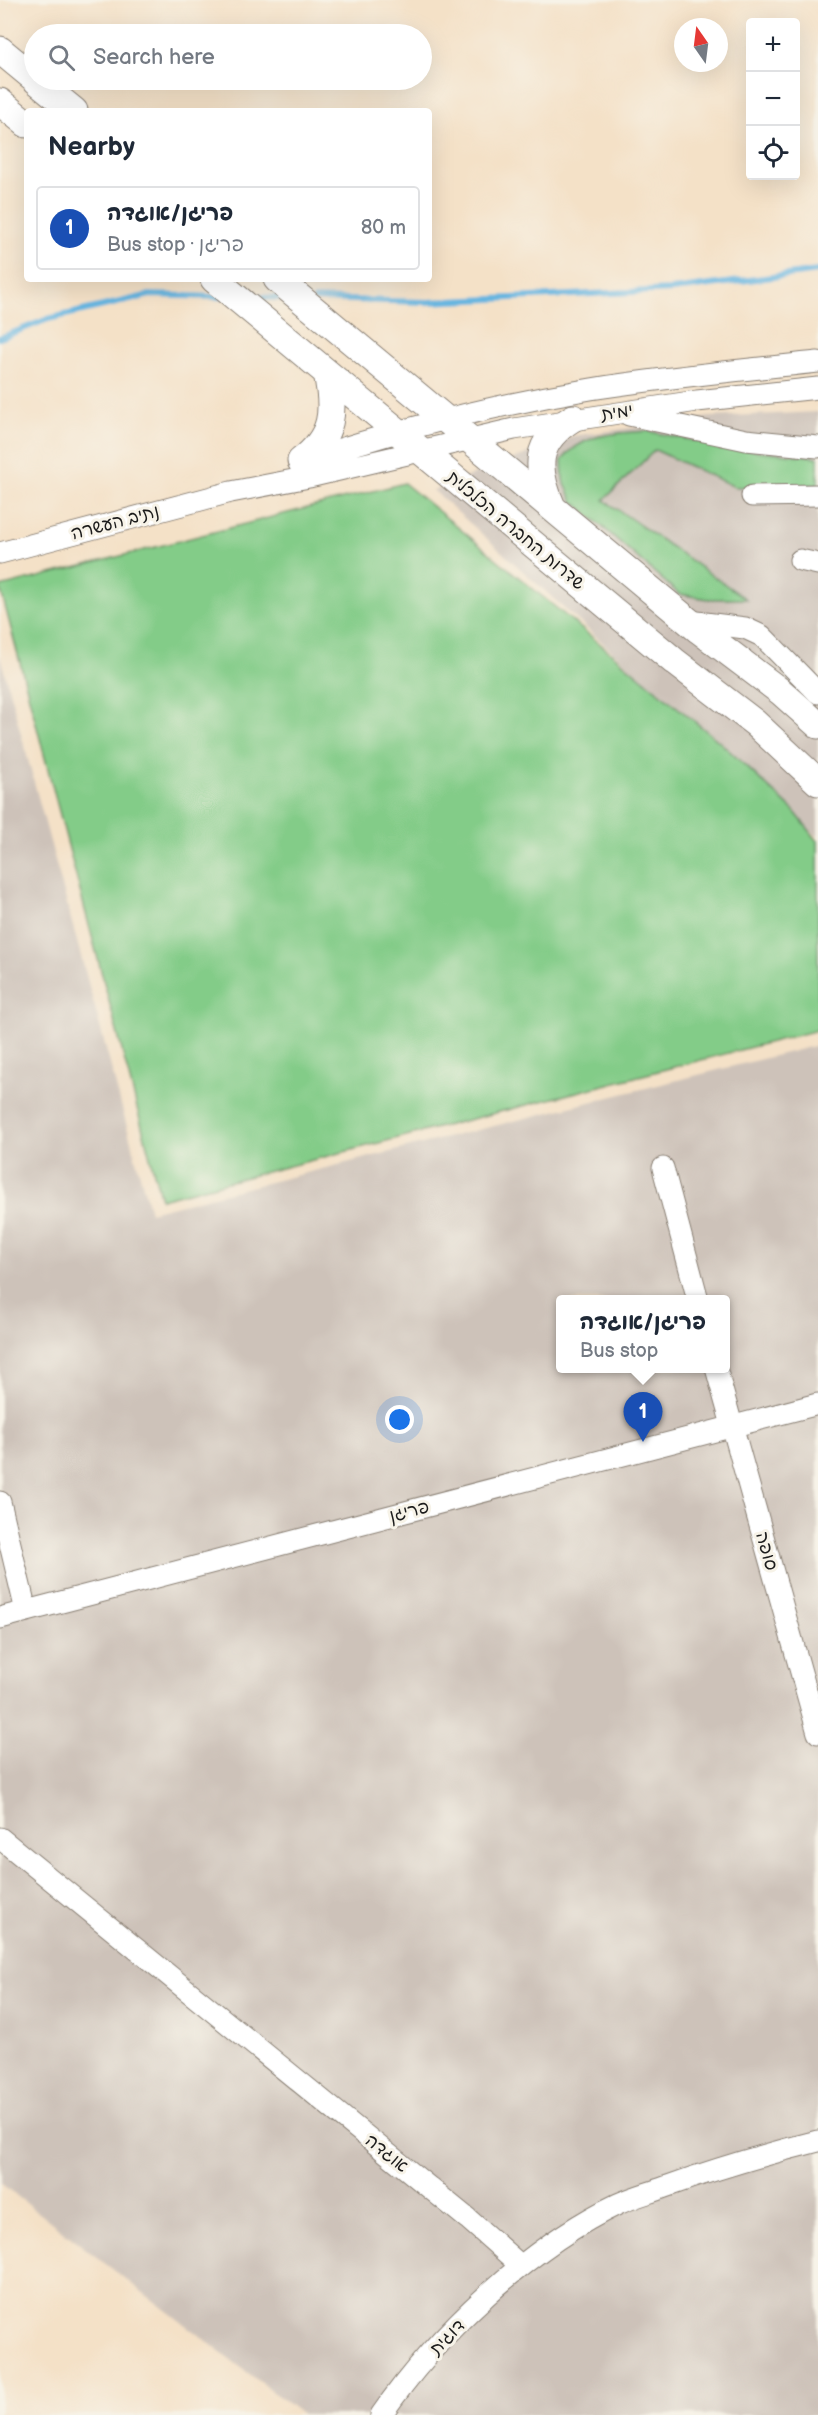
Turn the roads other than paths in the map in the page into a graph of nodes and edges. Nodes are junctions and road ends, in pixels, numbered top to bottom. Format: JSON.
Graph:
{"nodes":[{"id":1,"x":0,"y":50,"type":"edge"},
{"id":2,"x":24,"y":70,"type":"edge"},
{"id":3,"x":48,"y":90,"type":"edge"},
{"id":4,"x":0,"y":102,"type":"edge"},
{"id":5,"x":70,"y":108,"type":"edge"},
{"id":6,"x":24,"y":122,"type":"edge"},
{"id":7,"x":218,"y":282,"type":"edge"},
{"id":8,"x":281,"y":282,"type":"edge"},
{"id":9,"x":818,"y":362,"type":"edge"},
{"id":10,"x":327,"y":373,"type":"junction"},
{"id":11,"x":818,"y":388,"type":"edge"},
{"id":12,"x":614,"y":412,"type":"junction"},
{"id":13,"x":573,"y":418,"type":"junction"},
{"id":14,"x":446,"y":419,"type":"junction"},
{"id":15,"x":398,"y":432,"type":"junction"},
{"id":16,"x":468,"y":438,"type":"junction"},
{"id":17,"x":818,"y":447,"type":"edge"},
{"id":18,"x":419,"y":450,"type":"junction"},
{"id":19,"x":302,"y":461,"type":"junction"},
{"id":20,"x":231,"y":492,"type":"junction"},
{"id":21,"x":818,"y":495,"type":"edge"},
{"id":22,"x":752,"y":496,"type":"dead end"},
{"id":23,"x":552,"y":508,"type":"junction"},
{"id":24,"x":0,"y":553,"type":"edge"},
{"id":25,"x":689,"y":621,"type":"junction"},
{"id":26,"x":818,"y":692,"type":"edge"},
{"id":27,"x":818,"y":725,"type":"edge"},
{"id":28,"x":818,"y":782,"type":"edge"},
{"id":29,"x":663,"y":1168,"type":"dead end"},
{"id":30,"x":697,"y":1295,"type":"edge"},
{"id":31,"x":718,"y":1373,"type":"edge"},
{"id":32,"x":818,"y":1404,"type":"edge"},
{"id":33,"x":732,"y":1427,"type":"junction"},
{"id":34,"x":0,"y":1502,"type":"edge"},
{"id":35,"x":7,"y":1562,"type":"edge"},
{"id":36,"x":26,"y":1611,"type":"junction"},
{"id":37,"x":0,"y":1618,"type":"edge"},
{"id":38,"x":816,"y":1720,"type":"edge"},
{"id":39,"x":0,"y":1838,"type":"edge"},
{"id":40,"x":818,"y":2141,"type":"edge"},
{"id":41,"x":520,"y":2265,"type":"junction"},
{"id":42,"x":381,"y":2415,"type":"edge"}],
"edges":[{"from":1,"to":2,"type":"main road"},
{"from":3,"to":5,"type":"main road"},
{"from":4,"to":6,"type":"main road"},
{"from":7,"to":10,"type":"main road","name":"שדרות החברה הכלכלית"},
{"from":8,"to":14,"type":"main road"},
{"from":9,"to":14,"type":"street","name":"ימית"},
{"from":10,"to":15,"type":"main road","name":"שדרות החברה הכלכלית"},
{"from":10,"to":19,"type":"main road"},
{"from":11,"to":12,"type":"street","name":"ימית"},
{"from":12,"to":13,"type":"street","name":"ימית"},
{"from":12,"to":17,"type":"street"},
{"from":13,"to":16,"type":"street","name":"ימית"},
{"from":13,"to":23,"type":"main road"},
{"from":14,"to":15,"type":"street","name":"נתיב העשרה"},
{"from":14,"to":16,"type":"main road"},
{"from":15,"to":18,"type":"main road","name":"שדרות החברה הכלכלית"},
{"from":15,"to":19,"type":"street","name":"נתיב העשרה"},
{"from":16,"to":18,"type":"street","name":"ימית"},
{"from":16,"to":23,"type":"main road"},
{"from":18,"to":20,"type":"street","name":"נתיב העשרה"},
{"from":18,"to":28,"type":"main road","name":"שדרות החברה הכלכלית"},
{"from":19,"to":20,"type":"street","name":"נתיב העשרה"},
{"from":20,"to":24,"type":"street","name":"נתיב העשרה"},
{"from":21,"to":22,"type":"street"},
{"from":23,"to":25,"type":"main road"},
{"from":25,"to":26,"type":"street"},
{"from":25,"to":27,"type":"main road"},
{"from":29,"to":30,"type":"street"},
{"from":31,"to":33,"type":"street","name":"סופה"},
{"from":32,"to":33,"type":"street","name":"פריגן"},
{"from":33,"to":36,"type":"street","name":"פריגן"},
{"from":33,"to":38,"type":"street","name":"סופה"},
{"from":34,"to":35,"type":"street"},
{"from":35,"to":36,"type":"street"},
{"from":36,"to":37,"type":"street","name":"פריגן"},
{"from":39,"to":41,"type":"street","name":"אוגדה"},
{"from":40,"to":41,"type":"street"},
{"from":41,"to":42,"type":"street","name":"דוגית"}]}
